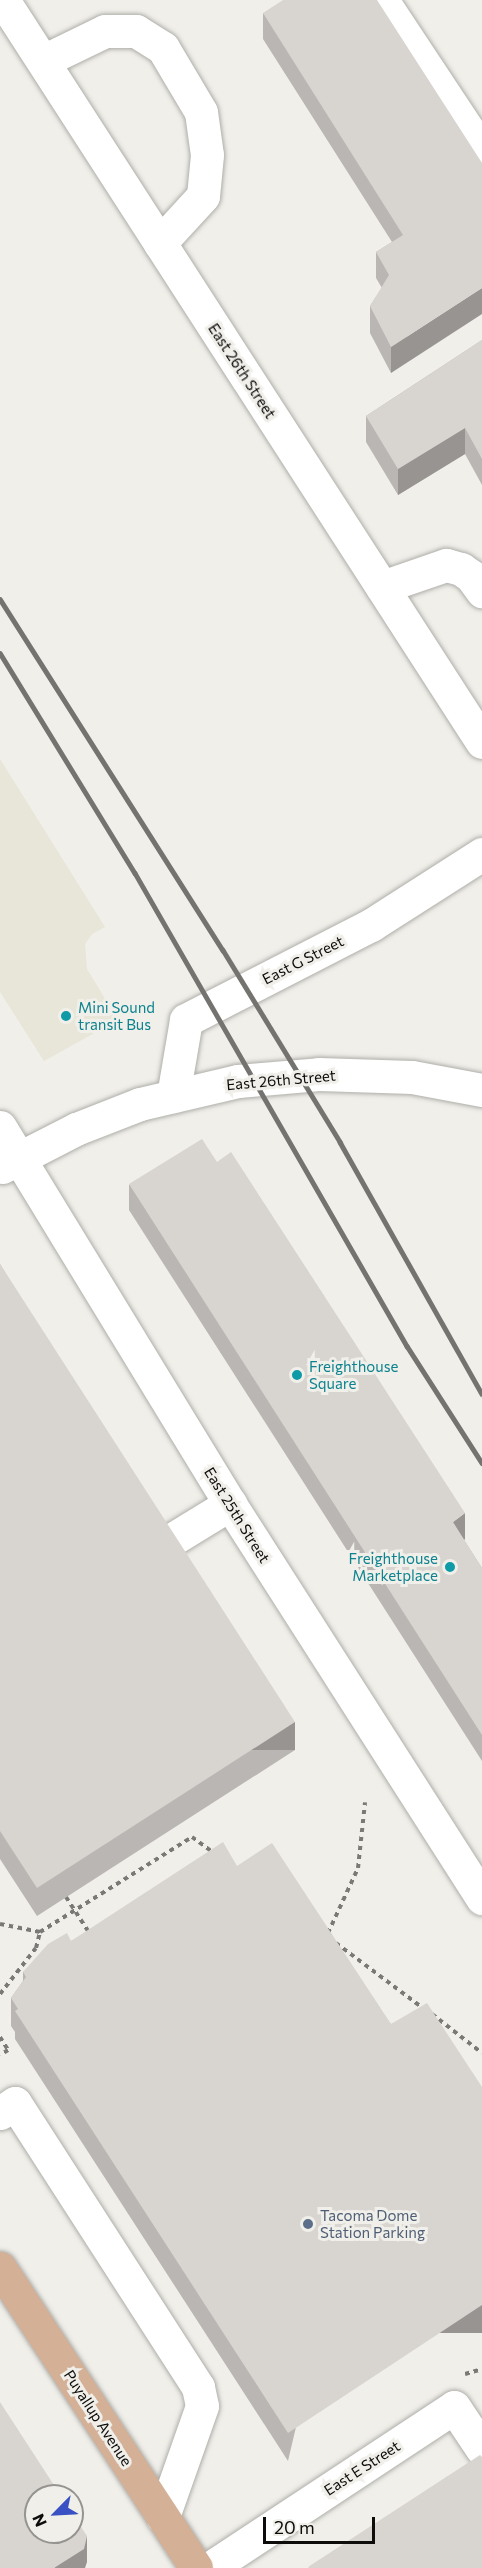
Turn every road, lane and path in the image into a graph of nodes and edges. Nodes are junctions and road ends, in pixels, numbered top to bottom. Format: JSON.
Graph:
{"nodes":[{"id":1,"x":3,"y":0,"type":"edge"},
{"id":2,"x":382,"y":0,"type":"edge"},
{"id":3,"x":43,"y":61,"type":"junction"},
{"id":4,"x":482,"y":151,"type":"edge"},
{"id":5,"x":160,"y":243,"type":"junction"},
{"id":6,"x":382,"y":587,"type":"junction"},
{"id":7,"x":482,"y":591,"type":"edge"},
{"id":8,"x":482,"y":742,"type":"edge"},
{"id":9,"x":482,"y":854,"type":"edge"},
{"id":10,"x":482,"y":1090,"type":"edge"},
{"id":11,"x":173,"y":1096,"type":"junction"},
{"id":12,"x":0,"y":1127,"type":"edge"},
{"id":13,"x":10,"y":1162,"type":"edge"},
{"id":14,"x":230,"y":1504,"type":"junction"},
{"id":15,"x":163,"y":1545,"type":"edge"},
{"id":16,"x":365,"y":1802,"type":"dead end"},
{"id":17,"x":219,"y":1857,"type":"edge"},
{"id":18,"x":66,"y":1897,"type":"dead end"},
{"id":19,"x":482,"y":1898,"type":"edge"},
{"id":20,"x":75,"y":1910,"type":"junction"},
{"id":21,"x":0,"y":1924,"type":"edge"},
{"id":22,"x":319,"y":1930,"type":"edge"},
{"id":23,"x":40,"y":1932,"type":"junction"},
{"id":24,"x":326,"y":1936,"type":"junction"},
{"id":25,"x":94,"y":1940,"type":"edge"},
{"id":26,"x":0,"y":1994,"type":"edge"},
{"id":27,"x":0,"y":2037,"type":"edge"},
{"id":28,"x":482,"y":2052,"type":"edge"},
{"id":29,"x":0,"y":2055,"type":"edge"},
{"id":30,"x":8,"y":2108,"type":"edge"},
{"id":31,"x":0,"y":2268,"type":"edge"},
{"id":32,"x":482,"y":2449,"type":"edge"},
{"id":33,"x":163,"y":2517,"type":"junction"},
{"id":34,"x":196,"y":2568,"type":"edge"},
{"id":35,"x":210,"y":2568,"type":"edge"}],
"edges":[{"from":1,"to":3,"type":"street","name":"East 26th Street"},
{"from":2,"to":4,"type":"street"},
{"from":3,"to":5,"type":"street","name":"East 26th Street"},
{"from":3,"to":5,"type":"street"},
{"from":5,"to":6,"type":"street","name":"East 26th Street"},
{"from":6,"to":7,"type":"street"},
{"from":6,"to":8,"type":"street","name":"East 26th Street"},
{"from":9,"to":11,"type":"street","name":"East G Street"},
{"from":10,"to":11,"type":"street","name":"East 26th Street"},
{"from":11,"to":13,"type":"street","name":"East 26th Street"},
{"from":12,"to":13,"type":"street","name":"East 25th Street"},
{"from":13,"to":14,"type":"street","name":"East 25th Street"},
{"from":14,"to":15,"type":"street"},
{"from":14,"to":19,"type":"street","name":"East 25th Street"},
{"from":16,"to":24,"type":"path"},
{"from":17,"to":20,"type":"path"},
{"from":18,"to":20,"type":"path"},
{"from":20,"to":23,"type":"path"},
{"from":20,"to":25,"type":"path"},
{"from":21,"to":23,"type":"path"},
{"from":22,"to":24,"type":"path"},
{"from":23,"to":26,"type":"path"},
{"from":24,"to":28,"type":"path"},
{"from":27,"to":29,"type":"path"},
{"from":30,"to":33,"type":"street"},
{"from":31,"to":33,"type":"main road","name":"Puyallup Avenue"},
{"from":32,"to":35,"type":"street","name":"East E Street"},
{"from":33,"to":34,"type":"main road","name":"Puyallup Avenue"}]}
